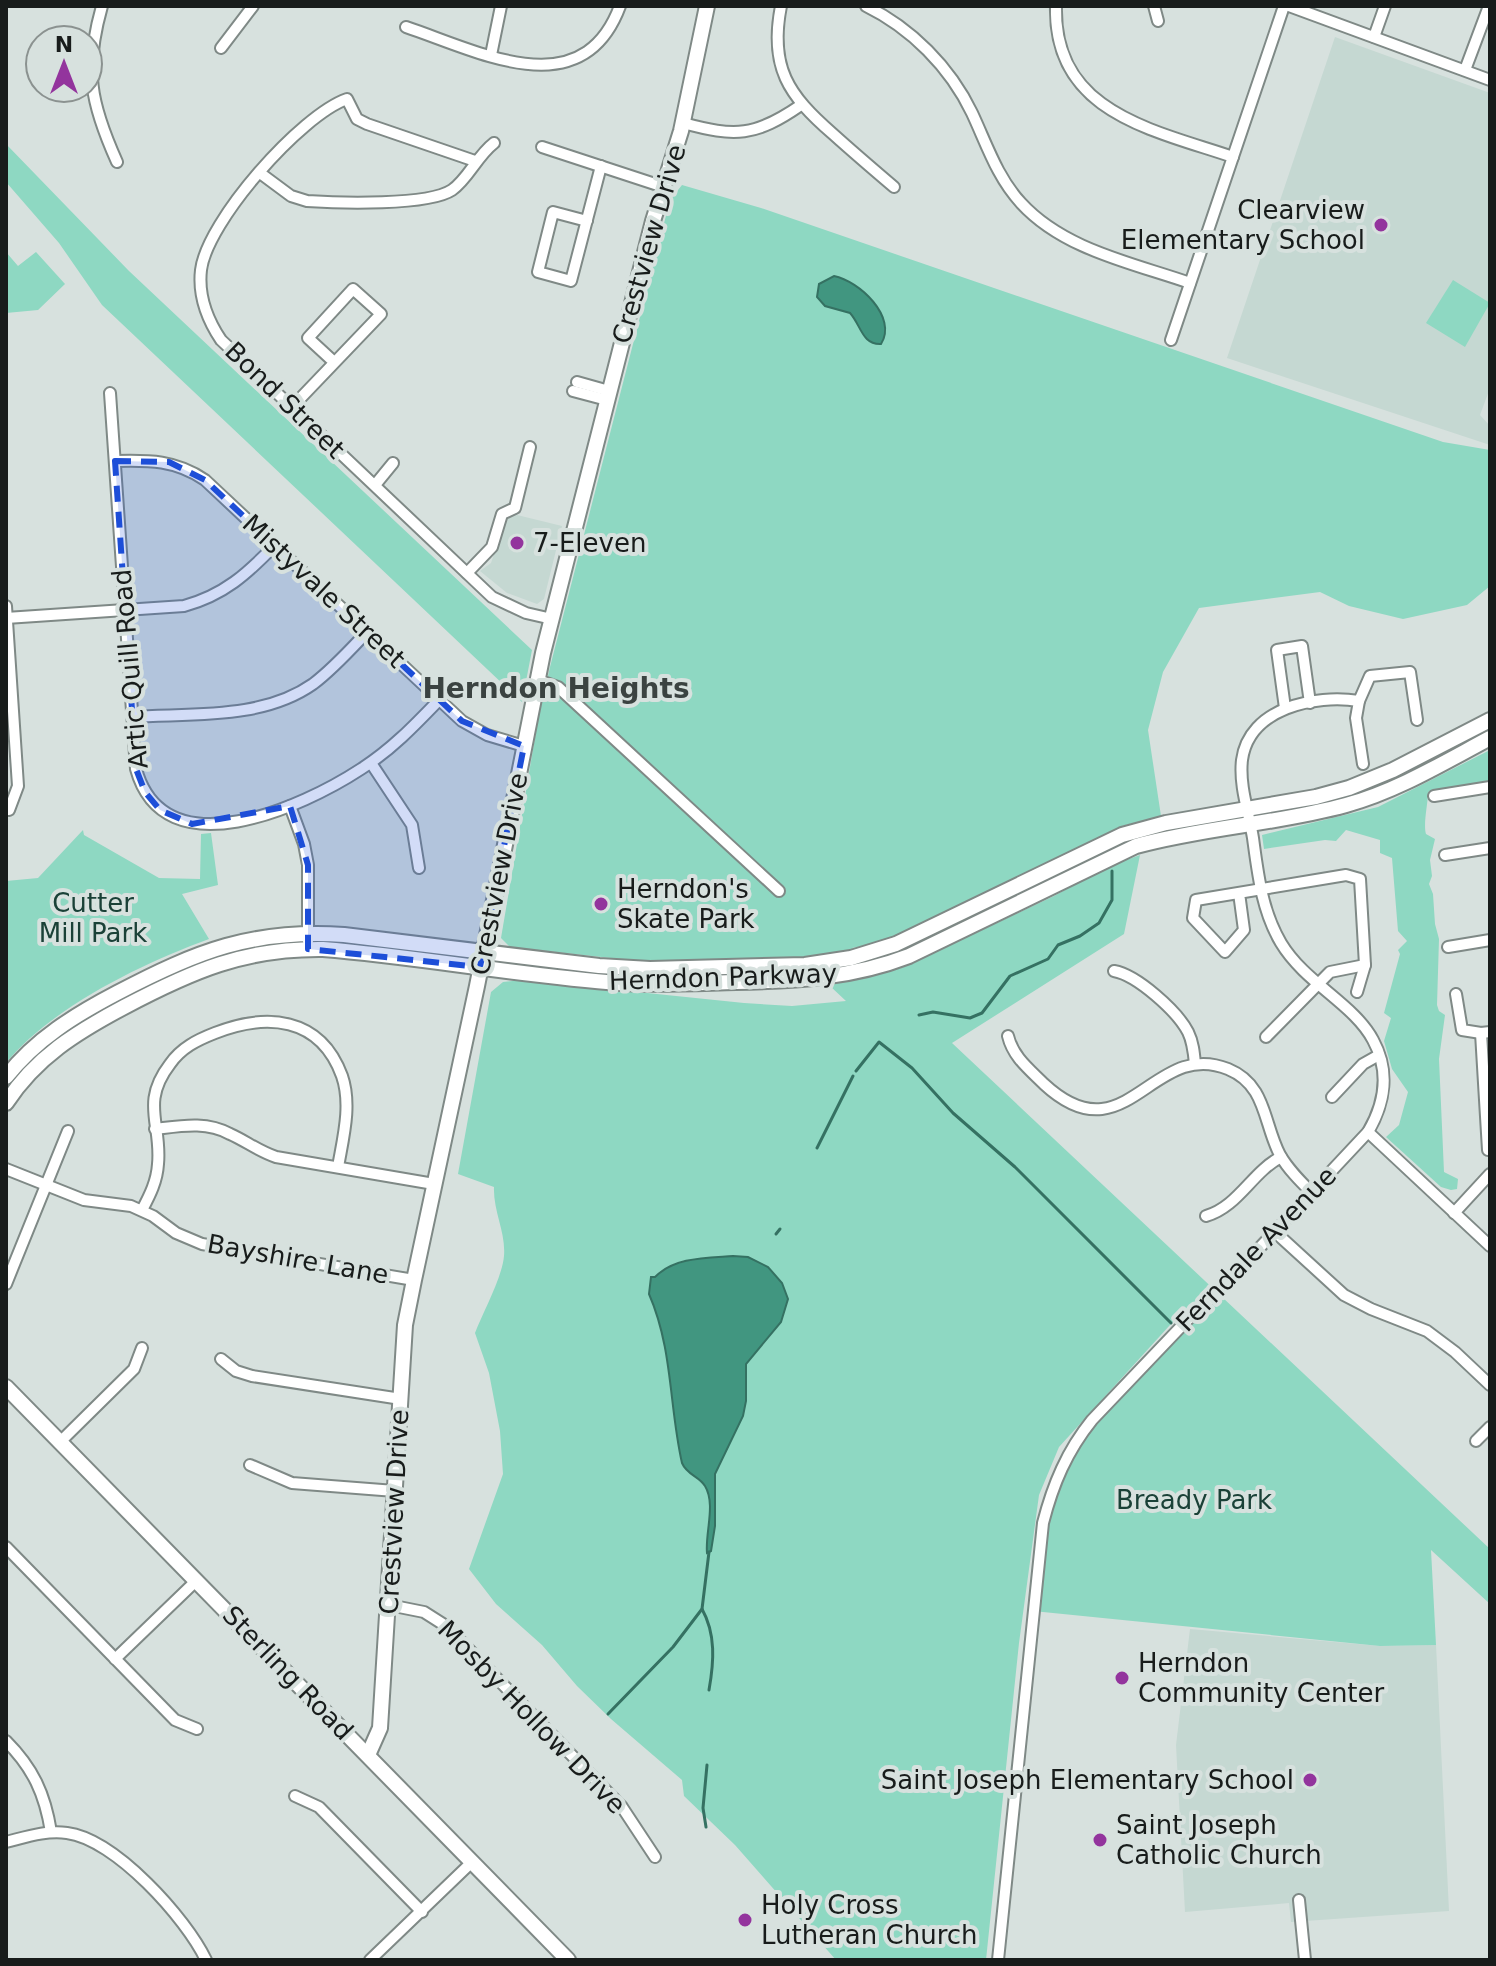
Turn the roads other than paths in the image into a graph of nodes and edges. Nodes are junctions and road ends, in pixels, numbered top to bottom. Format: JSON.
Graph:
{"nodes":[{"id":1,"x":102,"y":6,"type":"edge"},
{"id":2,"x":253,"y":6,"type":"edge"},
{"id":3,"x":501,"y":6,"type":"edge"},
{"id":4,"x":620,"y":6,"type":"edge"},
{"id":5,"x":707,"y":6,"type":"edge"},
{"id":6,"x":781,"y":6,"type":"edge"},
{"id":7,"x":866,"y":6,"type":"edge"},
{"id":8,"x":1056,"y":6,"type":"edge"},
{"id":9,"x":1154,"y":6,"type":"edge"},
{"id":10,"x":1287,"y":6,"type":"edge"},
{"id":11,"x":1385,"y":6,"type":"edge"},
{"id":12,"x":1489,"y":6,"type":"edge"},
{"id":13,"x":1158,"y":21,"type":"dead end"},
{"id":14,"x":406,"y":27,"type":"dead end"},
{"id":15,"x":1374,"y":37,"type":"junction"},
{"id":16,"x":221,"y":48,"type":"dead end"},
{"id":17,"x":491,"y":55,"type":"junction"},
{"id":18,"x":1465,"y":70,"type":"junction"},
{"id":19,"x":1490,"y":80,"type":"edge"},
{"id":20,"x":801,"y":105,"type":"junction"},
{"id":21,"x":683,"y":123,"type":"junction"},
{"id":22,"x":494,"y":143,"type":"dead end"},
{"id":23,"x":542,"y":147,"type":"dead end"},
{"id":24,"x":1233,"y":157,"type":"junction"},
{"id":25,"x":475,"y":161,"type":"junction"},
{"id":26,"x":117,"y":162,"type":"dead end"},
{"id":27,"x":601,"y":166,"type":"junction"},
{"id":28,"x":260,"y":173,"type":"junction"},
{"id":29,"x":666,"y":181,"type":"junction"},
{"id":30,"x":894,"y":187,"type":"dead end"},
{"id":31,"x":587,"y":221,"type":"junction"},
{"id":32,"x":1190,"y":283,"type":"junction"},
{"id":33,"x":1171,"y":340,"type":"dead end"},
{"id":34,"x":334,"y":362,"type":"junction"},
{"id":35,"x":575,"y":386,"type":"dead end"},
{"id":36,"x":110,"y":393,"type":"dead end"},
{"id":37,"x":608,"y":395,"type":"junction"},
{"id":38,"x":292,"y":407,"type":"junction"},
{"id":39,"x":530,"y":447,"type":"dead end"},
{"id":40,"x":115,"y":461,"type":"junction"},
{"id":41,"x":393,"y":463,"type":"dead end"},
{"id":42,"x":375,"y":485,"type":"junction"},
{"id":43,"x":275,"y":545,"type":"junction"},
{"id":44,"x":467,"y":573,"type":"junction"},
{"id":45,"x":6,"y":606,"type":"edge"},
{"id":46,"x":125,"y":611,"type":"junction"},
{"id":47,"x":6,"y":618,"type":"edge"},
{"id":48,"x":552,"y":619,"type":"junction"},
{"id":49,"x":367,"y":632,"type":"junction"},
{"id":50,"x":538,"y":680,"type":"junction"},
{"id":51,"x":439,"y":700,"type":"junction"},
{"id":52,"x":1359,"y":701,"type":"junction"},
{"id":53,"x":1310,"y":703,"type":"junction"},
{"id":54,"x":1285,"y":708,"type":"junction"},
{"id":55,"x":132,"y":717,"type":"junction"},
{"id":56,"x":1417,"y":720,"type":"dead end"},
{"id":57,"x":1490,"y":720,"type":"edge"},
{"id":58,"x":1490,"y":738,"type":"edge"},
{"id":59,"x":524,"y":746,"type":"junction"},
{"id":60,"x":371,"y":763,"type":"junction"},
{"id":61,"x":1363,"y":764,"type":"dead end"},
{"id":62,"x":1490,"y":787,"type":"edge"},
{"id":63,"x":1434,"y":796,"type":"dead end"},
{"id":64,"x":290,"y":806,"type":"junction"},
{"id":65,"x":9,"y":810,"type":"dead end"},
{"id":66,"x":1248,"y":816,"type":"junction"},
{"id":67,"x":1490,"y":848,"type":"edge"},
{"id":68,"x":1445,"y":855,"type":"dead end"},
{"id":69,"x":419,"y":868,"type":"dead end"},
{"id":70,"x":1261,"y":889,"type":"junction"},
{"id":71,"x":779,"y":891,"type":"dead end"},
{"id":72,"x":1239,"y":893,"type":"junction"},
{"id":73,"x":308,"y":933,"type":"junction"},
{"id":74,"x":1490,"y":940,"type":"edge"},
{"id":75,"x":1448,"y":947,"type":"dead end"},
{"id":76,"x":308,"y":949,"type":"junction"},
{"id":77,"x":482,"y":959,"type":"junction"},
{"id":78,"x":1365,"y":965,"type":"junction"},
{"id":79,"x":1114,"y":971,"type":"dead end"},
{"id":80,"x":1315,"y":984,"type":"junction"},
{"id":81,"x":1357,"y":992,"type":"dead end"},
{"id":82,"x":1456,"y":994,"type":"dead end"},
{"id":83,"x":1486,"y":1033,"type":"edge"},
{"id":84,"x":1008,"y":1036,"type":"dead end"},
{"id":85,"x":1266,"y":1037,"type":"dead end"},
{"id":86,"x":1379,"y":1055,"type":"junction"},
{"id":87,"x":1195,"y":1064,"type":"junction"},
{"id":88,"x":6,"y":1077,"type":"edge"},
{"id":89,"x":1332,"y":1097,"type":"dead end"},
{"id":90,"x":6,"y":1103,"type":"edge"},
{"id":91,"x":1488,"y":1104,"type":"edge"},
{"id":92,"x":155,"y":1129,"type":"junction"},
{"id":93,"x":68,"y":1131,"type":"dead end"},
{"id":94,"x":1368,"y":1132,"type":"junction"},
{"id":95,"x":1488,"y":1150,"type":"dead end"},
{"id":96,"x":1281,"y":1157,"type":"junction"},
{"id":97,"x":338,"y":1167,"type":"junction"},
{"id":98,"x":6,"y":1169,"type":"edge"},
{"id":99,"x":1490,"y":1174,"type":"edge"},
{"id":100,"x":434,"y":1184,"type":"junction"},
{"id":101,"x":46,"y":1186,"type":"junction"},
{"id":102,"x":1312,"y":1193,"type":"junction"},
{"id":103,"x":142,"y":1210,"type":"junction"},
{"id":104,"x":1454,"y":1213,"type":"junction"},
{"id":105,"x":1206,"y":1216,"type":"dead end"},
{"id":106,"x":1275,"y":1232,"type":"junction"},
{"id":107,"x":1490,"y":1246,"type":"edge"},
{"id":108,"x":414,"y":1280,"type":"junction"},
{"id":109,"x":6,"y":1284,"type":"edge"},
{"id":110,"x":142,"y":1348,"type":"dead end"},
{"id":111,"x":221,"y":1359,"type":"dead end"},
{"id":112,"x":1490,"y":1385,"type":"edge"},
{"id":113,"x":6,"y":1387,"type":"edge"},
{"id":114,"x":401,"y":1399,"type":"junction"},
{"id":115,"x":1490,"y":1427,"type":"edge"},
{"id":116,"x":61,"y":1441,"type":"junction"},
{"id":117,"x":1476,"y":1441,"type":"dead end"},
{"id":118,"x":250,"y":1465,"type":"dead end"},
{"id":119,"x":395,"y":1491,"type":"junction"},
{"id":120,"x":6,"y":1547,"type":"edge"},
{"id":121,"x":197,"y":1580,"type":"junction"},
{"id":122,"x":389,"y":1605,"type":"junction"},
{"id":123,"x":115,"y":1659,"type":"junction"},
{"id":124,"x":197,"y":1729,"type":"dead end"},
{"id":125,"x":6,"y":1741,"type":"edge"},
{"id":126,"x":368,"y":1755,"type":"junction"},
{"id":127,"x":295,"y":1796,"type":"dead end"},
{"id":128,"x":51,"y":1832,"type":"junction"},
{"id":129,"x":6,"y":1842,"type":"edge"},
{"id":130,"x":655,"y":1857,"type":"dead end"},
{"id":131,"x":472,"y":1862,"type":"junction"},
{"id":132,"x":1299,"y":1900,"type":"dead end"},
{"id":133,"x":422,"y":1912,"type":"junction"},
{"id":134,"x":206,"y":1960,"type":"edge"},
{"id":135,"x":370,"y":1960,"type":"edge"},
{"id":136,"x":568,"y":1960,"type":"edge"},
{"id":137,"x":998,"y":1960,"type":"edge"},
{"id":138,"x":1305,"y":1960,"type":"edge"}],
"edges":[{"from":1,"to":26,"type":"street"},
{"from":2,"to":16,"type":"street"},
{"from":3,"to":17,"type":"street"},
{"from":4,"to":17,"type":"street"},
{"from":5,"to":21,"type":"main road","name":"Crestview Drive"},
{"from":6,"to":20,"type":"street"},
{"from":7,"to":32,"type":"street"},
{"from":8,"to":24,"type":"street"},
{"from":9,"to":13,"type":"street"},
{"from":10,"to":15,"type":"street"},
{"from":10,"to":24,"type":"street"},
{"from":11,"to":15,"type":"street"},
{"from":12,"to":18,"type":"street"},
{"from":14,"to":17,"type":"street"},
{"from":15,"to":18,"type":"street"},
{"from":18,"to":19,"type":"street"},
{"from":20,"to":21,"type":"street"},
{"from":20,"to":30,"type":"street"},
{"from":21,"to":29,"type":"main road","name":"Crestview Drive"},
{"from":22,"to":25,"type":"street"},
{"from":23,"to":27,"type":"street"},
{"from":24,"to":32,"type":"street"},
{"from":25,"to":28,"type":"street"},
{"from":25,"to":28,"type":"street","name":"Bond Street"},
{"from":27,"to":29,"type":"street"},
{"from":27,"to":31,"type":"street"},
{"from":28,"to":38,"type":"street","name":"Bond Street"},
{"from":29,"to":37,"type":"main road","name":"Crestview Drive"},
{"from":31,"to":31,"type":"street"},
{"from":32,"to":33,"type":"street"},
{"from":34,"to":34,"type":"street"},
{"from":34,"to":38,"type":"street"},
{"from":35,"to":37,"type":"street"},
{"from":36,"to":40,"type":"street","name":"Artic Quill Road"},
{"from":37,"to":48,"type":"main road","name":"Crestview Drive"},
{"from":38,"to":42,"type":"street","name":"Bond Street"},
{"from":39,"to":44,"type":"street"},
{"from":40,"to":43,"type":"street","name":"Mistyvale Street"},
{"from":40,"to":46,"type":"street","name":"Artic Quill Road"},
{"from":41,"to":42,"type":"street"},
{"from":42,"to":44,"type":"street","name":"Bond Street"},
{"from":43,"to":46,"type":"street"},
{"from":43,"to":49,"type":"street","name":"Mistyvale Street"},
{"from":44,"to":48,"type":"street","name":"Bond Street"},
{"from":45,"to":47,"type":"street"},
{"from":46,"to":47,"type":"street"},
{"from":46,"to":55,"type":"street","name":"Artic Quill Road"},
{"from":47,"to":65,"type":"street"},
{"from":48,"to":50,"type":"main road","name":"Crestview Drive"},
{"from":49,"to":51,"type":"street","name":"Mistyvale Street"},
{"from":49,"to":55,"type":"street"},
{"from":50,"to":59,"type":"main road","name":"Crestview Drive"},
{"from":50,"to":71,"type":"street"},
{"from":51,"to":59,"type":"street","name":"Mistyvale Street"},
{"from":51,"to":60,"type":"street","name":"Artic Quill Road"},
{"from":52,"to":53,"type":"street","name":"Ferndale Avenue"},
{"from":52,"to":56,"type":"street"},
{"from":52,"to":61,"type":"street"},
{"from":53,"to":54,"type":"street","name":"Ferndale Avenue"},
{"from":53,"to":54,"type":"street"},
{"from":54,"to":66,"type":"street","name":"Ferndale Avenue"},
{"from":55,"to":64,"type":"street","name":"Artic Quill Road"},
{"from":57,"to":66,"type":"main road","name":"Herndon Parkway"},
{"from":58,"to":66,"type":"main road","name":"Herndon Parkway"},
{"from":59,"to":77,"type":"main road","name":"Crestview Drive"},
{"from":60,"to":64,"type":"street","name":"Artic Quill Road"},
{"from":60,"to":69,"type":"street"},
{"from":62,"to":63,"type":"street"},
{"from":64,"to":73,"type":"street"},
{"from":66,"to":70,"type":"street","name":"Ferndale Avenue"},
{"from":66,"to":77,"type":"main road","name":"Herndon Parkway"},
{"from":67,"to":68,"type":"street"},
{"from":70,"to":72,"type":"street"},
{"from":70,"to":78,"type":"street"},
{"from":70,"to":80,"type":"street","name":"Ferndale Avenue"},
{"from":72,"to":72,"type":"street"},
{"from":73,"to":76,"type":"street"},
{"from":73,"to":77,"type":"main road","name":"Herndon Parkway"},
{"from":73,"to":88,"type":"main road","name":"Herndon Parkway"},
{"from":74,"to":75,"type":"street"},
{"from":76,"to":77,"type":"main road","name":"Herndon Parkway"},
{"from":76,"to":90,"type":"main road","name":"Herndon Parkway"},
{"from":77,"to":100,"type":"main road","name":"Crestview Drive"},
{"from":78,"to":80,"type":"street"},
{"from":78,"to":81,"type":"street"},
{"from":79,"to":87,"type":"street"},
{"from":80,"to":85,"type":"street"},
{"from":80,"to":86,"type":"street","name":"Ferndale Avenue"},
{"from":82,"to":83,"type":"street"},
{"from":83,"to":91,"type":"street"},
{"from":84,"to":87,"type":"street"},
{"from":86,"to":89,"type":"street"},
{"from":86,"to":94,"type":"street","name":"Ferndale Avenue"},
{"from":87,"to":96,"type":"street"},
{"from":91,"to":95,"type":"street"},
{"from":92,"to":97,"type":"street"},
{"from":92,"to":97,"type":"street"},
{"from":92,"to":103,"type":"street"},
{"from":93,"to":101,"type":"street"},
{"from":94,"to":102,"type":"street","name":"Ferndale Avenue"},
{"from":94,"to":104,"type":"street"},
{"from":96,"to":102,"type":"street"},
{"from":96,"to":105,"type":"street"},
{"from":97,"to":100,"type":"street"},
{"from":98,"to":101,"type":"street","name":"Bayshire Lane"},
{"from":99,"to":104,"type":"street"},
{"from":100,"to":108,"type":"main road","name":"Crestview Drive"},
{"from":101,"to":103,"type":"street","name":"Bayshire Lane"},
{"from":101,"to":109,"type":"street"},
{"from":102,"to":106,"type":"street","name":"Ferndale Avenue"},
{"from":103,"to":108,"type":"street","name":"Bayshire Lane"},
{"from":104,"to":107,"type":"street"},
{"from":106,"to":112,"type":"street"},
{"from":106,"to":137,"type":"street","name":"Ferndale Avenue"},
{"from":108,"to":114,"type":"main road","name":"Crestview Drive"},
{"from":110,"to":116,"type":"street"},
{"from":111,"to":114,"type":"street"},
{"from":113,"to":116,"type":"main road","name":"Sterling Road"},
{"from":114,"to":119,"type":"main road","name":"Crestview Drive"},
{"from":115,"to":117,"type":"street"},
{"from":116,"to":121,"type":"main road","name":"Sterling Road"},
{"from":118,"to":119,"type":"street"},
{"from":119,"to":122,"type":"main road","name":"Crestview Drive"},
{"from":120,"to":123,"type":"street"},
{"from":121,"to":123,"type":"street"},
{"from":121,"to":126,"type":"main road","name":"Sterling Road"},
{"from":122,"to":126,"type":"main road","name":"Crestview Drive"},
{"from":122,"to":130,"type":"street","name":"Mosby Hollow Drive"},
{"from":123,"to":124,"type":"street"},
{"from":125,"to":128,"type":"street"},
{"from":126,"to":131,"type":"main road","name":"Sterling Road"},
{"from":127,"to":133,"type":"street"},
{"from":128,"to":129,"type":"street"},
{"from":128,"to":134,"type":"street"},
{"from":131,"to":133,"type":"street"},
{"from":131,"to":136,"type":"main road","name":"Sterling Road"},
{"from":132,"to":138,"type":"street"},
{"from":133,"to":135,"type":"street"}]}
